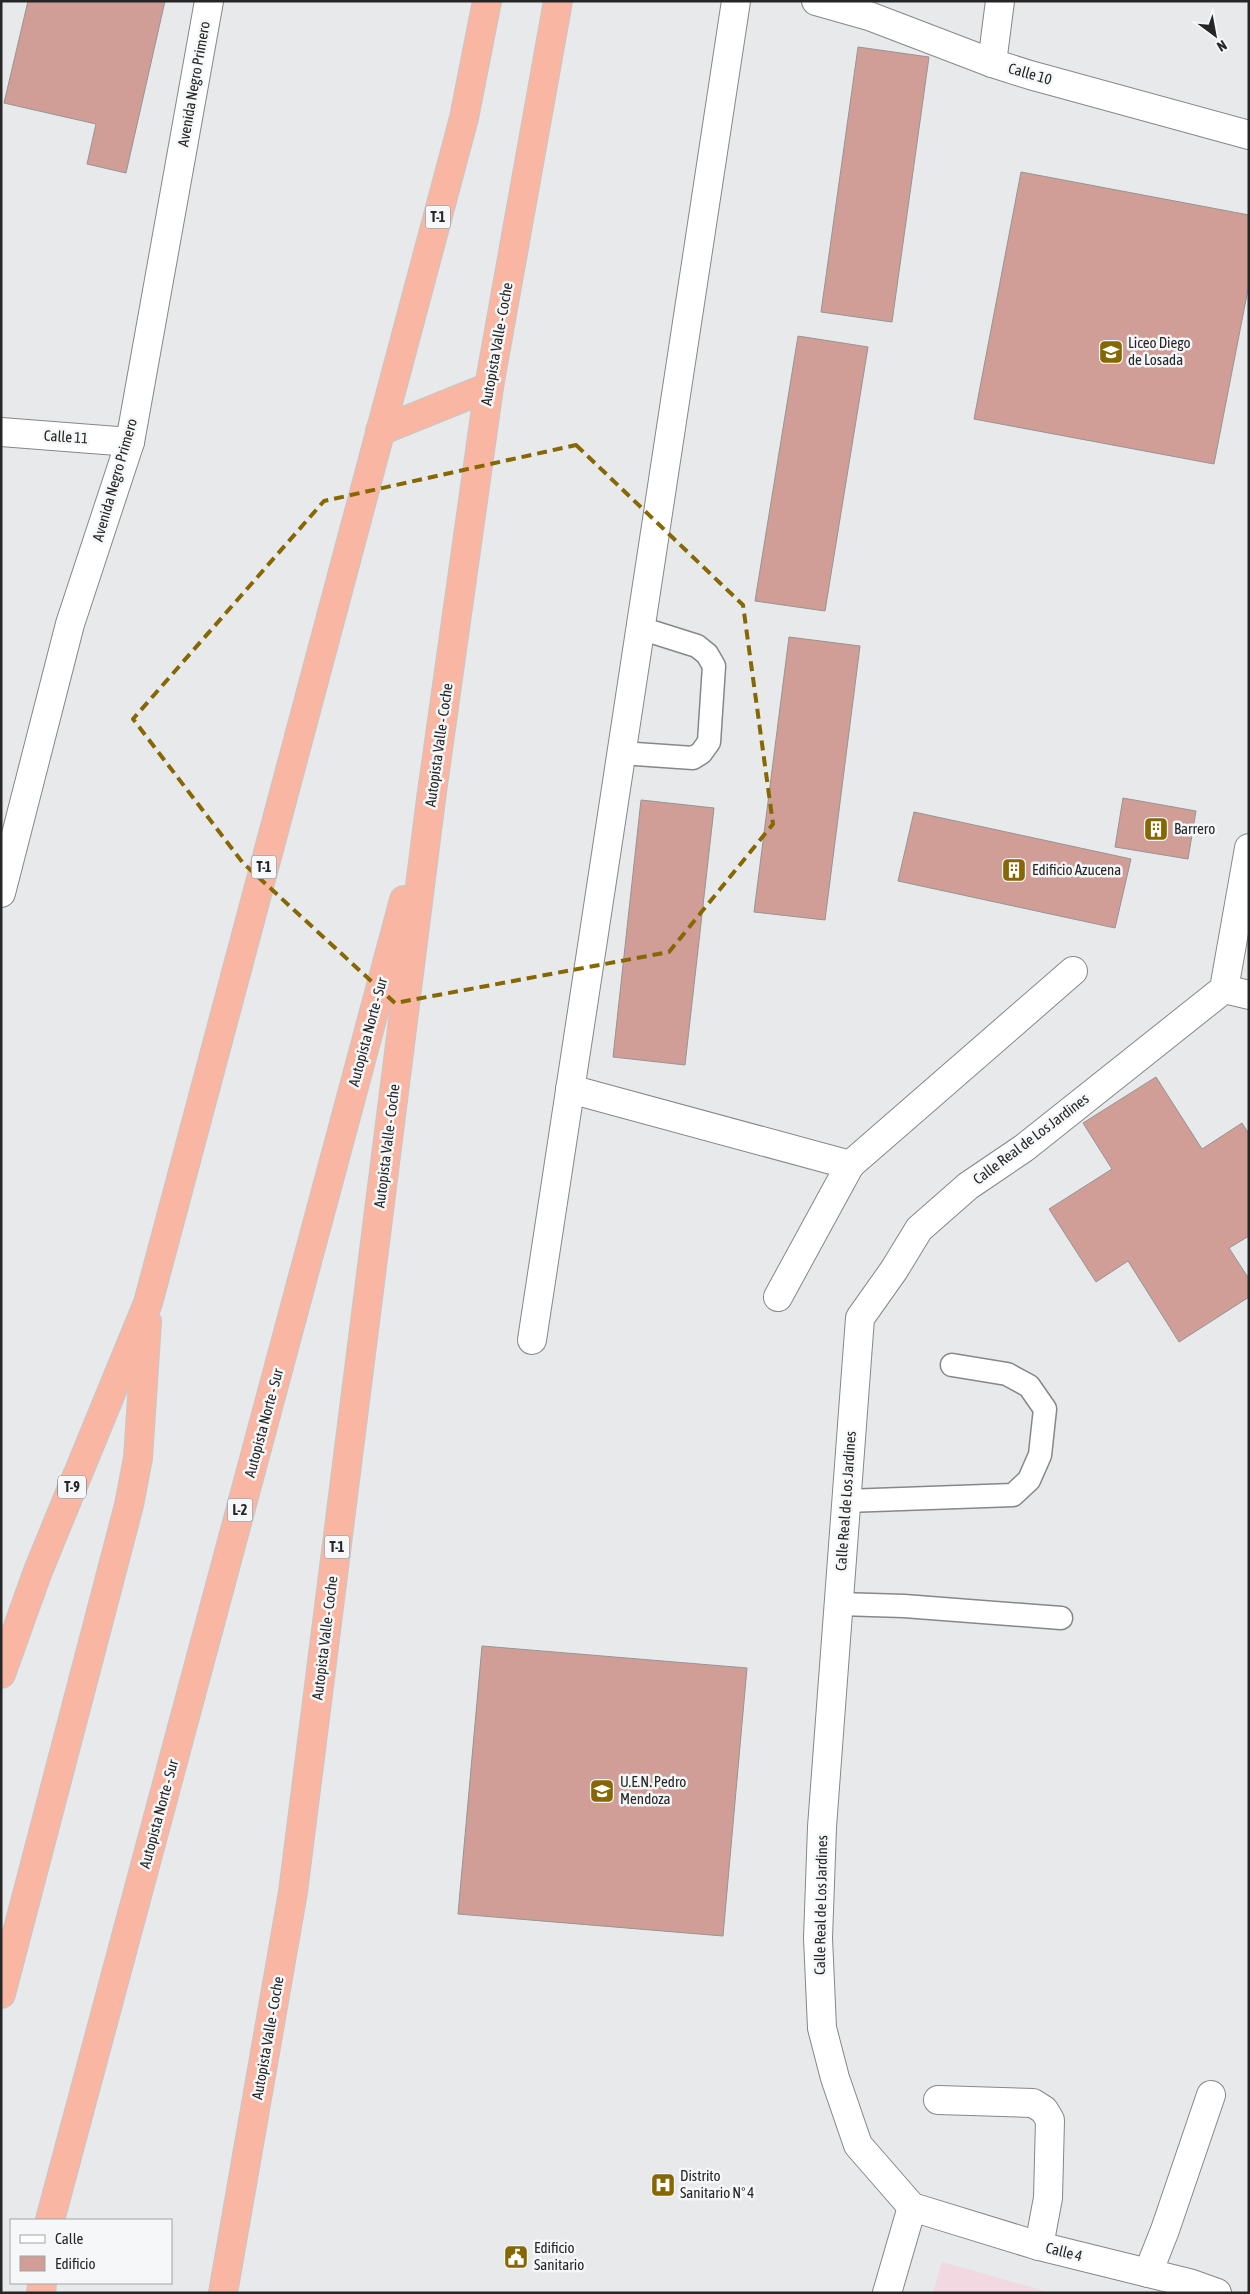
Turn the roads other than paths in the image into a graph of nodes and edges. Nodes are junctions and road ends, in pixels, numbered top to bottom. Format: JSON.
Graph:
{"nodes":[{"id":1,"x":209,"y":1,"type":"edge"},
{"id":2,"x":487,"y":1,"type":"edge"},
{"id":3,"x":558,"y":1,"type":"edge"},
{"id":4,"x":736,"y":1,"type":"edge"},
{"id":5,"x":816,"y":1,"type":"edge"},
{"id":6,"x":1000,"y":1,"type":"edge"},
{"id":7,"x":992,"y":62,"type":"junction"},
{"id":8,"x":1249,"y":135,"type":"edge"},
{"id":9,"x":489,"y":387,"type":"junction"},
{"id":10,"x":380,"y":431,"type":"junction"},
{"id":11,"x":1,"y":432,"type":"edge"},
{"id":12,"x":130,"y":442,"type":"junction"},
{"id":13,"x":640,"y":628,"type":"junction"},
{"id":14,"x":621,"y":753,"type":"junction"},
{"id":15,"x":431,"y":799,"type":"junction"},
{"id":16,"x":1249,"y":848,"type":"edge"},
{"id":17,"x":1,"y":893,"type":"edge"},
{"id":18,"x":1073,"y":971,"type":"dead end"},
{"id":19,"x":1236,"y":992,"type":"edge"},
{"id":20,"x":570,"y":1089,"type":"junction"},
{"id":21,"x":850,"y":1165,"type":"junction"},
{"id":22,"x":778,"y":1297,"type":"dead end"},
{"id":23,"x":148,"y":1303,"type":"junction"},
{"id":24,"x":532,"y":1340,"type":"dead end"},
{"id":25,"x":952,"y":1365,"type":"dead end"},
{"id":26,"x":846,"y":1501,"type":"junction"},
{"id":27,"x":839,"y":1604,"type":"junction"},
{"id":28,"x":1061,"y":1618,"type":"dead end"},
{"id":29,"x":1,"y":1674,"type":"edge"},
{"id":30,"x":1,"y":1994,"type":"edge"},
{"id":31,"x":1211,"y":2095,"type":"dead end"},
{"id":32,"x":938,"y":2100,"type":"dead end"},
{"id":33,"x":912,"y":2207,"type":"junction"},
{"id":34,"x":50,"y":2219,"type":"edge"},
{"id":35,"x":1039,"y":2246,"type":"junction"},
{"id":36,"x":1148,"y":2273,"type":"junction"},
{"id":37,"x":223,"y":2293,"type":"edge"},
{"id":38,"x":887,"y":2293,"type":"edge"},
{"id":39,"x":1217,"y":2293,"type":"edge"}],
"edges":[{"from":1,"to":12,"type":"street","name":"Avenida Negro Primero"},
{"from":2,"to":10,"type":"highway","number":"T-1"},
{"from":3,"to":9,"type":"highway","name":"Autopista Valle - Coche","number":"T-1"},
{"from":4,"to":13,"type":"street"},
{"from":5,"to":7,"type":"street","name":"Calle 10"},
{"from":6,"to":7,"type":"street"},
{"from":7,"to":8,"type":"street","name":"Calle 10"},
{"from":9,"to":10,"type":"highway"},
{"from":9,"to":15,"type":"highway","name":"Autopista Valle - Coche","number":"T-1"},
{"from":10,"to":23,"type":"highway","number":"T-1"},
{"from":11,"to":12,"type":"street","name":"Calle 11"},
{"from":12,"to":17,"type":"street","name":"Avenida Negro Primero"},
{"from":13,"to":14,"type":"street"},
{"from":13,"to":14,"type":"lane"},
{"from":14,"to":20,"type":"street"},
{"from":15,"to":34,"type":"highway","name":"Autopista Norte - Sur","number":"L-2"},
{"from":15,"to":37,"type":"highway","name":"Autopista Valle - Coche","number":"T-1"},
{"from":16,"to":19,"type":"street","name":"Calle Real de Los Jardines"},
{"from":18,"to":21,"type":"street"},
{"from":19,"to":26,"type":"street","name":"Calle Real de Los Jardines"},
{"from":20,"to":21,"type":"street"},
{"from":20,"to":24,"type":"street"},
{"from":21,"to":22,"type":"street"},
{"from":23,"to":29,"type":"highway","number":"T-9"},
{"from":23,"to":30,"type":"highway"},
{"from":25,"to":26,"type":"lane"},
{"from":26,"to":27,"type":"street","name":"Calle Real de Los Jardines"},
{"from":27,"to":28,"type":"lane"},
{"from":27,"to":33,"type":"street","name":"Calle Real de Los Jardines"},
{"from":31,"to":36,"type":"street"},
{"from":32,"to":35,"type":"street"},
{"from":33,"to":35,"type":"street","name":"Calle 4"},
{"from":33,"to":38,"type":"street"},
{"from":35,"to":36,"type":"street","name":"Calle 4"},
{"from":36,"to":39,"type":"street","name":"Calle 4"}]}
